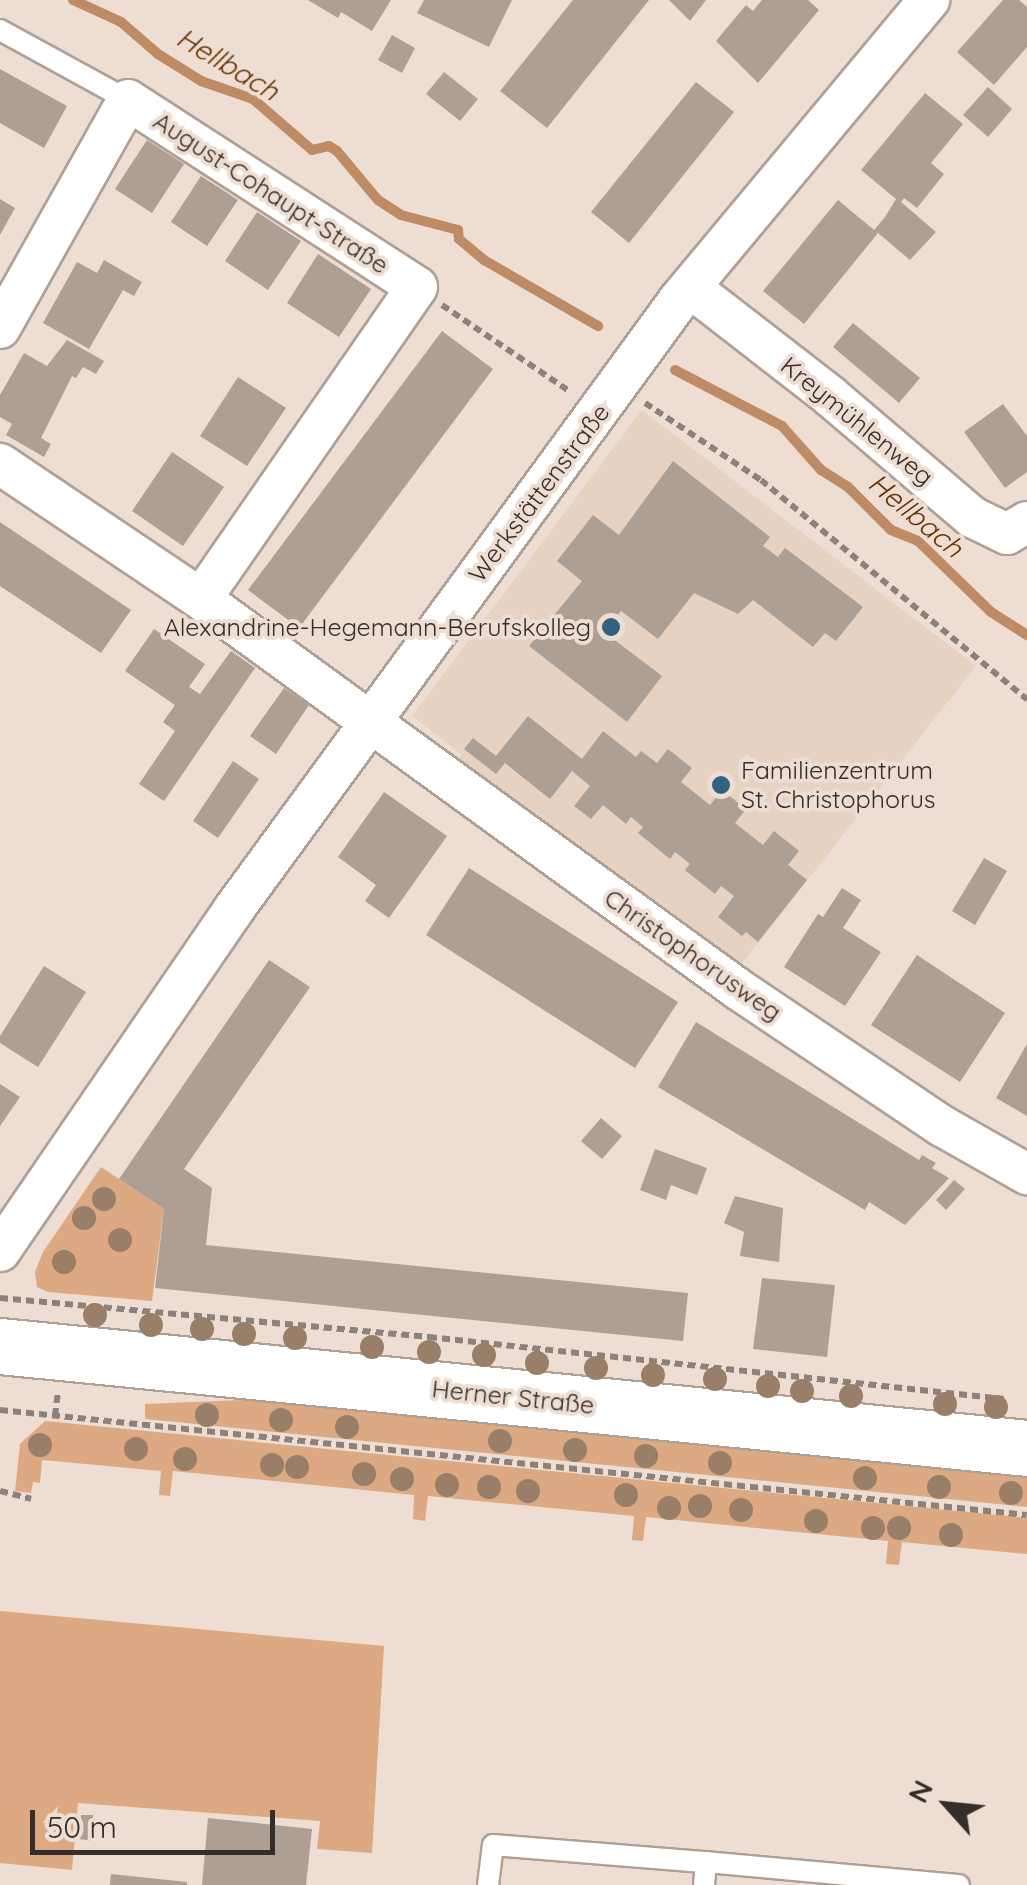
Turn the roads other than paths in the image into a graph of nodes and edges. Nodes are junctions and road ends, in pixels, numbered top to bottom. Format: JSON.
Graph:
{"nodes":[{"id":1,"x":929,"y":0,"type":"edge"},
{"id":2,"x":0,"y":30,"type":"edge"},
{"id":3,"x":128,"y":100,"type":"junction"},
{"id":4,"x":690,"y":288,"type":"junction"},
{"id":5,"x":0,"y":328,"type":"edge"},
{"id":6,"x":0,"y":464,"type":"edge"},
{"id":7,"x":1027,"y":522,"type":"edge"},
{"id":8,"x":200,"y":598,"type":"junction"},
{"id":9,"x":368,"y":722,"type":"junction"},
{"id":10,"x":1027,"y":1174,"type":"edge"},
{"id":11,"x":0,"y":1250,"type":"edge"},
{"id":12,"x":0,"y":1346,"type":"edge"},
{"id":13,"x":1018,"y":1424,"type":"edge"},
{"id":14,"x":706,"y":1862,"type":"junction"},
{"id":15,"x":488,"y":1885,"type":"edge"},
{"id":16,"x":704,"y":1885,"type":"edge"},
{"id":17,"x":959,"y":1885,"type":"edge"}],
"edges":[{"from":1,"to":4,"type":"street","name":"Werkstättenstraße"},
{"from":2,"to":3,"type":"lane"},
{"from":3,"to":5,"type":"street","name":"August-Cohaupt-Straße"},
{"from":3,"to":8,"type":"street","name":"August-Cohaupt-Straße"},
{"from":4,"to":7,"type":"street","name":"Kreymühlenweg"},
{"from":4,"to":9,"type":"street","name":"Werkstättenstraße"},
{"from":6,"to":8,"type":"street"},
{"from":8,"to":9,"type":"street"},
{"from":9,"to":10,"type":"street","name":"Christophorusweg"},
{"from":9,"to":11,"type":"street","name":"Werkstättenstraße"},
{"from":12,"to":13,"type":"main road","name":"Herner Straße"},
{"from":14,"to":15,"type":"lane"},
{"from":14,"to":16,"type":"lane"},
{"from":14,"to":17,"type":"lane"}]}
